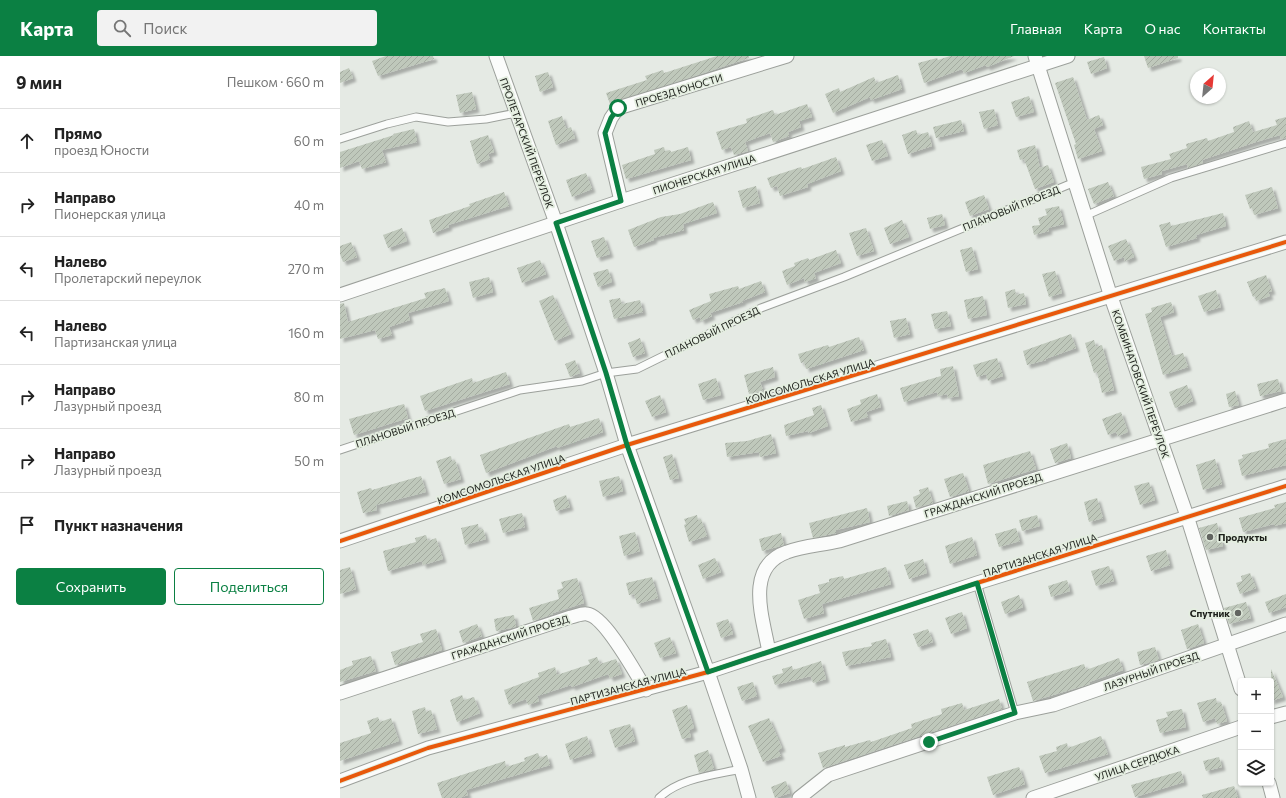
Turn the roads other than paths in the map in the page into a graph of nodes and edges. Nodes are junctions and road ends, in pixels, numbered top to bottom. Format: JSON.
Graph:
{"nodes":[{"id":1,"x":496,"y":56,"type":"edge"},
{"id":2,"x":787,"y":56,"type":"edge"},
{"id":3,"x":1068,"y":56,"type":"edge"},
{"id":4,"x":1036,"y":61,"type":"edge"},
{"id":5,"x":516,"y":113,"type":"junction"},
{"id":6,"x":340,"y":139,"type":"edge"},
{"id":7,"x":1286,"y":143,"type":"edge"},
{"id":8,"x":1075,"y":182,"type":"junction"},
{"id":9,"x":621,"y":201,"type":"junction"},
{"id":10,"x":1085,"y":216,"type":"junction"},
{"id":11,"x":556,"y":223,"type":"junction"},
{"id":12,"x":1286,"y":242,"type":"edge"},
{"id":13,"x":340,"y":295,"type":"edge"},
{"id":14,"x":1111,"y":297,"type":"junction"},
{"id":15,"x":606,"y":373,"type":"junction"},
{"id":16,"x":1286,"y":400,"type":"edge"},
{"id":17,"x":1160,"y":439,"type":"junction"},
{"id":18,"x":627,"y":445,"type":"junction"},
{"id":19,"x":340,"y":450,"type":"edge"},
{"id":20,"x":1286,"y":486,"type":"edge"},
{"id":21,"x":1187,"y":516,"type":"junction"},
{"id":22,"x":340,"y":541,"type":"edge"},
{"id":23,"x":977,"y":583,"type":"junction"},
{"id":24,"x":1286,"y":624,"type":"edge"},
{"id":25,"x":1227,"y":644,"type":"junction"},
{"id":26,"x":769,"y":652,"type":"junction"},
{"id":27,"x":708,"y":672,"type":"junction"},
{"id":28,"x":1238,"y":679,"type":"edge"},
{"id":29,"x":646,"y":690,"type":"junction"},
{"id":30,"x":340,"y":693,"type":"edge"},
{"id":31,"x":1286,"y":712,"type":"edge"},
{"id":32,"x":1015,"y":713,"type":"junction"},
{"id":33,"x":1274,"y":716,"type":"edge"},
{"id":34,"x":1238,"y":728,"type":"edge"},
{"id":35,"x":741,"y":769,"type":"junction"},
{"id":36,"x":340,"y":781,"type":"edge"},
{"id":37,"x":1270,"y":786,"type":"edge"},
{"id":38,"x":659,"y":798,"type":"edge"},
{"id":39,"x":749,"y":798,"type":"edge"},
{"id":40,"x":799,"y":798,"type":"edge"},
{"id":41,"x":1033,"y":798,"type":"edge"},
{"id":42,"x":1273,"y":798,"type":"edge"}],
"edges":[{"from":1,"to":5,"type":"street","name":"ПРОЛЕТАРСКИЙ ПЕРЕУЛОК"},
{"from":2,"to":9,"type":"street","name":"ПРОЕЗД ЮНОСТИ"},
{"from":3,"to":4,"type":"street","name":"ПИОНЕРСКАЯ УЛИЦА"},
{"from":4,"to":8,"type":"street","name":"КОМБИНАТОВСКИЙ ПЕРЕУЛОК"},
{"from":4,"to":9,"type":"street","name":"ПИОНЕРСКАЯ УЛИЦА"},
{"from":5,"to":6,"type":"lane"},
{"from":5,"to":11,"type":"street","name":"ПРОЛЕТАРСКИЙ ПЕРЕУЛОК"},
{"from":7,"to":10,"type":"lane"},
{"from":8,"to":10,"type":"street","name":"КОМБИНАТОВСКИЙ ПЕРЕУЛОК"},
{"from":8,"to":15,"type":"lane","name":"ПЛАНОВЫЙ ПРОЕЗД"},
{"from":9,"to":11,"type":"street","name":"ПИОНЕРСКАЯ УЛИЦА"},
{"from":10,"to":14,"type":"street","name":"КОМБИНАТОВСКИЙ ПЕРЕУЛОК"},
{"from":11,"to":13,"type":"street","name":"ПИОНЕРСКАЯ УЛИЦА"},
{"from":11,"to":15,"type":"street","name":"ПРОЛЕТАРСКИЙ ПЕРЕУЛОК"},
{"from":12,"to":14,"type":"street","name":"КОМСОМОЛЬСКАЯ УЛИЦА"},
{"from":14,"to":17,"type":"street","name":"КОМБИНАТОВСКИЙ ПЕРЕУЛОК"},
{"from":14,"to":18,"type":"street","name":"КОМСОМОЛЬСКАЯ УЛИЦА"},
{"from":15,"to":18,"type":"street","name":"ПРОЛЕТАРСКИЙ ПЕРЕУЛОК"},
{"from":15,"to":19,"type":"lane","name":"ПЛАНОВЫЙ ПРОЕЗД"},
{"from":16,"to":17,"type":"street","name":"ГРАЖДАНСКИЙ ПРОЕЗД"},
{"from":17,"to":21,"type":"street","name":"КОМБИНАТОВСКИЙ ПЕРЕУЛОК"},
{"from":17,"to":26,"type":"street","name":"ГРАЖДАНСКИЙ ПРОЕЗД"},
{"from":18,"to":22,"type":"street","name":"КОМСОМОЛЬСКАЯ УЛИЦА"},
{"from":18,"to":27,"type":"street","name":"ПРОЛЕТАРСКИЙ ПЕРЕУЛОК"},
{"from":20,"to":21,"type":"street","name":"ПАРТИЗАНСКАЯ УЛИЦА"},
{"from":21,"to":23,"type":"street","name":"ПАРТИЗАНСКАЯ УЛИЦА"},
{"from":21,"to":25,"type":"street","name":"КОМБИНАТОВСКИЙ ПЕРЕУЛОК"},
{"from":23,"to":26,"type":"street","name":"ПАРТИЗАНСКАЯ УЛИЦА"},
{"from":23,"to":32,"type":"lane"},
{"from":24,"to":25,"type":"street","name":"ЛАЗУРНЫЙ ПРОЕЗД"},
{"from":25,"to":28,"type":"street","name":"КОМБИНАТОВСКИЙ ПЕРЕУЛОК"},
{"from":25,"to":32,"type":"street","name":"ЛАЗУРНЫЙ ПРОЕЗД"},
{"from":26,"to":27,"type":"street","name":"ПАРТИЗАНСКАЯ УЛИЦА"},
{"from":27,"to":29,"type":"street","name":"ПАРТИЗАНСКАЯ УЛИЦА"},
{"from":27,"to":35,"type":"street","name":"ПРОЛЕТАРСКИЙ ПЕРЕУЛОК"},
{"from":29,"to":30,"type":"street","name":"ГРАЖДАНСКИЙ ПРОЕЗД"},
{"from":29,"to":36,"type":"street","name":"ПАРТИЗАНСКАЯ УЛИЦА"},
{"from":31,"to":33,"type":"street"},
{"from":32,"to":40,"type":"street","name":"ЛАЗУРНЫЙ ПРОЕЗД"},
{"from":34,"to":41,"type":"street","name":"УЛИЦА СЕРДЮКА"},
{"from":35,"to":38,"type":"lane"},
{"from":35,"to":39,"type":"street","name":"ПРОЛЕТАРСКИЙ ПЕРЕУЛОК"},
{"from":37,"to":42,"type":"street"}]}
